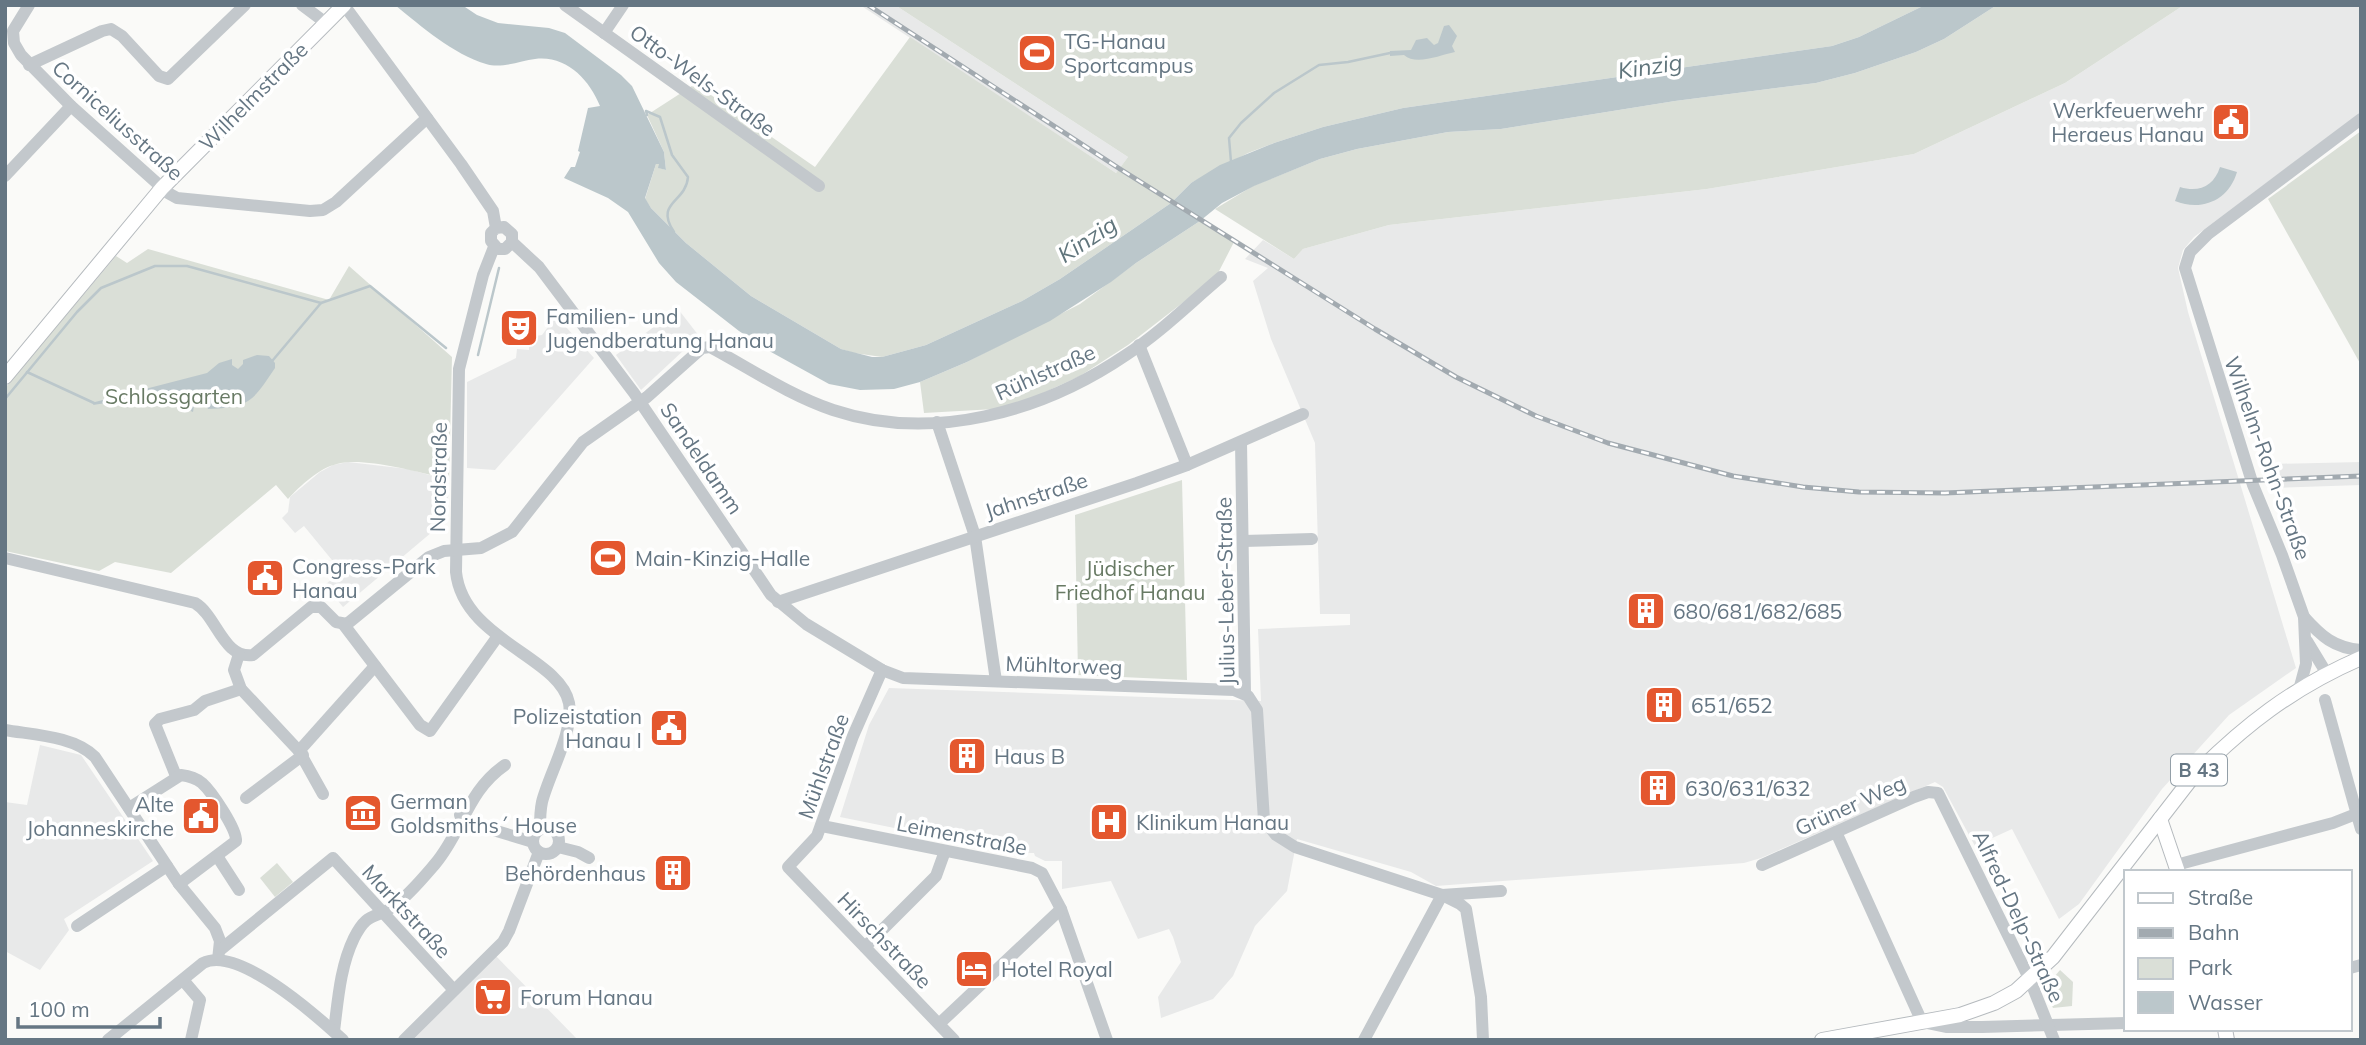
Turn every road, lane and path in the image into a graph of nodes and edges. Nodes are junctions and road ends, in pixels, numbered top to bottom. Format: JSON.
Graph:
{"nodes":[{"id":1,"x":29,"y":5,"type":"edge"},
{"id":2,"x":245,"y":5,"type":"edge"},
{"id":3,"x":302,"y":5,"type":"edge"},
{"id":4,"x":344,"y":5,"type":"edge"},
{"id":5,"x":565,"y":5,"type":"edge"},
{"id":6,"x":623,"y":5,"type":"edge"},
{"id":7,"x":326,"y":23,"type":"junction"},
{"id":8,"x":604,"y":33,"type":"junction"},
{"id":9,"x":29,"y":65,"type":"junction"},
{"id":10,"x":71,"y":106,"type":"junction"},
{"id":11,"x":427,"y":118,"type":"junction"},
{"id":12,"x":2361,"y":119,"type":"edge"},
{"id":13,"x":5,"y":176,"type":"edge"},
{"id":14,"x":819,"y":186,"type":"dead end"},
{"id":15,"x":162,"y":188,"type":"junction"},
{"id":16,"x":496,"y":228,"type":"junction"},
{"id":17,"x":512,"y":242,"type":"junction"},
{"id":18,"x":494,"y":247,"type":"junction"},
{"id":19,"x":1221,"y":277,"type":"dead end"},
{"id":20,"x":1139,"y":345,"type":"junction"},
{"id":21,"x":5,"y":377,"type":"edge"},
{"id":22,"x":640,"y":402,"type":"junction"},
{"id":23,"x":1303,"y":414,"type":"dead end"},
{"id":24,"x":937,"y":422,"type":"junction"},
{"id":25,"x":1241,"y":442,"type":"junction"},
{"id":26,"x":1187,"y":464,"type":"junction"},
{"id":27,"x":975,"y":536,"type":"junction"},
{"id":28,"x":1312,"y":539,"type":"dead end"},
{"id":29,"x":1243,"y":541,"type":"junction"},
{"id":30,"x":456,"y":551,"type":"junction"},
{"id":31,"x":5,"y":558,"type":"edge"},
{"id":32,"x":778,"y":603,"type":"junction"},
{"id":33,"x":2304,"y":617,"type":"junction"},
{"id":34,"x":344,"y":625,"type":"junction"},
{"id":35,"x":2319,"y":634,"type":"junction"},
{"id":36,"x":498,"y":636,"type":"junction"},
{"id":37,"x":2305,"y":637,"type":"junction"},
{"id":38,"x":2361,"y":650,"type":"edge"},
{"id":39,"x":239,"y":654,"type":"junction"},
{"id":40,"x":2361,"y":658,"type":"edge"},
{"id":41,"x":375,"y":666,"type":"junction"},
{"id":42,"x":882,"y":670,"type":"junction"},
{"id":43,"x":2327,"y":674,"type":"junction"},
{"id":44,"x":996,"y":681,"type":"junction"},
{"id":45,"x":241,"y":689,"type":"junction"},
{"id":46,"x":2299,"y":690,"type":"junction"},
{"id":47,"x":1245,"y":694,"type":"junction"},
{"id":48,"x":2325,"y":700,"type":"dead end"},
{"id":49,"x":5,"y":730,"type":"edge"},
{"id":50,"x":301,"y":753,"type":"junction"},
{"id":51,"x":505,"y":765,"type":"dead end"},
{"id":52,"x":176,"y":776,"type":"junction"},
{"id":53,"x":323,"y":794,"type":"dead end"},
{"id":54,"x":246,"y":798,"type":"dead end"},
{"id":55,"x":129,"y":808,"type":"junction"},
{"id":56,"x":1947,"y":809,"type":"joint"},
{"id":57,"x":2359,"y":813,"type":"edge"},
{"id":58,"x":461,"y":817,"type":"junction"},
{"id":59,"x":2160,"y":819,"type":"junction"},
{"id":60,"x":822,"y":826,"type":"junction"},
{"id":61,"x":540,"y":829,"type":"junction"},
{"id":62,"x":2361,"y":829,"type":"edge"},
{"id":63,"x":1836,"y":832,"type":"junction"},
{"id":64,"x":536,"y":847,"type":"junction"},
{"id":65,"x":558,"y":847,"type":"junction"},
{"id":66,"x":945,"y":851,"type":"junction"},
{"id":67,"x":217,"y":856,"type":"junction"},
{"id":68,"x":589,"y":858,"type":"dead end"},
{"id":69,"x":1762,"y":865,"type":"dead end"},
{"id":70,"x":167,"y":866,"type":"junction"},
{"id":71,"x":788,"y":867,"type":"joint"},
{"id":72,"x":2177,"y":868,"type":"edge"},
{"id":73,"x":179,"y":884,"type":"junction"},
{"id":74,"x":239,"y":890,"type":"dead end"},
{"id":75,"x":1501,"y":891,"type":"dead end"},
{"id":76,"x":1442,"y":895,"type":"junction"},
{"id":77,"x":1061,"y":909,"type":"junction"},
{"id":78,"x":382,"y":912,"type":"junction"},
{"id":79,"x":77,"y":926,"type":"dead end"},
{"id":80,"x":865,"y":947,"type":"junction"},
{"id":81,"x":219,"y":955,"type":"junction"},
{"id":82,"x":183,"y":979,"type":"junction"},
{"id":83,"x":2030,"y":980,"type":"junction"},
{"id":84,"x":454,"y":990,"type":"junction"},
{"id":85,"x":1976,"y":1010,"type":"junction"},
{"id":86,"x":1922,"y":1022,"type":"junction"},
{"id":87,"x":2124,"y":1023,"type":"edge"},
{"id":88,"x":939,"y":1024,"type":"junction"},
{"id":89,"x":2048,"y":1024,"type":"junction"},
{"id":90,"x":1982,"y":1027,"type":"junction"},
{"id":91,"x":338,"y":1035,"type":"edge"},
{"id":92,"x":1484,"y":1039,"type":"edge"},
{"id":93,"x":108,"y":1040,"type":"edge"},
{"id":94,"x":191,"y":1040,"type":"edge"},
{"id":95,"x":404,"y":1040,"type":"edge"},
{"id":96,"x":954,"y":1040,"type":"edge"},
{"id":97,"x":1107,"y":1040,"type":"edge"},
{"id":98,"x":1364,"y":1040,"type":"edge"},
{"id":99,"x":1822,"y":1040,"type":"edge"},
{"id":100,"x":2054,"y":1040,"type":"edge"}],
"edges":[{"from":1,"to":9,"type":"street","name":"Corniceliusstraße"},
{"from":2,"to":9,"type":"street"},
{"from":3,"to":7,"type":"street"},
{"from":4,"to":7,"type":"main road","name":"Wilhelmstraße"},
{"from":4,"to":11,"type":"street","name":"Nordstraße"},
{"from":5,"to":8,"type":"street","name":"Otto-Wels-Straße"},
{"from":6,"to":8,"type":"street"},
{"from":7,"to":15,"type":"main road","name":"Wilhelmstraße"},
{"from":8,"to":14,"type":"street","name":"Otto-Wels-Straße"},
{"from":9,"to":10,"type":"street","name":"Corniceliusstraße"},
{"from":10,"to":13,"type":"street"},
{"from":10,"to":15,"type":"street","name":"Corniceliusstraße"},
{"from":11,"to":15,"type":"street","name":"Corniceliusstraße"},
{"from":11,"to":16,"type":"street","name":"Nordstraße"},
{"from":12,"to":33,"type":"street","name":"Wilhelm-Rohn-Straße"},
{"from":15,"to":21,"type":"main road","name":"Wilhelmstraße"},
{"from":16,"to":17,"type":"street","name":"Nordstraße"},
{"from":16,"to":18,"type":"street","name":"Nordstraße"},
{"from":17,"to":18,"type":"street"},
{"from":17,"to":22,"type":"street","name":"Sandeldamm"},
{"from":18,"to":30,"type":"street","name":"Nordstraße"},
{"from":19,"to":20,"type":"street","name":"Rühlstraße"},
{"from":20,"to":24,"type":"street","name":"Rühlstraße"},
{"from":20,"to":26,"type":"street"},
{"from":22,"to":24,"type":"street","name":"Rühlstraße"},
{"from":22,"to":30,"type":"street"},
{"from":22,"to":32,"type":"street","name":"Sandeldamm"},
{"from":23,"to":25,"type":"street","name":"Jahnstraße"},
{"from":24,"to":27,"type":"street"},
{"from":25,"to":26,"type":"street","name":"Jahnstraße"},
{"from":25,"to":29,"type":"street","name":"Julius-Leber-Straße"},
{"from":26,"to":27,"type":"street","name":"Jahnstraße"},
{"from":27,"to":32,"type":"street","name":"Jahnstraße"},
{"from":27,"to":44,"type":"street"},
{"from":28,"to":29,"type":"street"},
{"from":29,"to":47,"type":"street","name":"Julius-Leber-Straße"},
{"from":30,"to":34,"type":"street"},
{"from":30,"to":36,"type":"street","name":"Nordstraße"},
{"from":31,"to":39,"type":"street"},
{"from":32,"to":42,"type":"street","name":"Sandeldamm"},
{"from":33,"to":35,"type":"street","name":"Wilhelm-Rohn-Straße"},
{"from":33,"to":37,"type":"street","name":"Wilhelm-Rohn-Straße"},
{"from":34,"to":39,"type":"street"},
{"from":34,"to":41,"type":"street"},
{"from":35,"to":38,"type":"street","name":"Wilhelm-Rohn-Straße"},
{"from":35,"to":43,"type":"street"},
{"from":36,"to":41,"type":"street"},
{"from":36,"to":61,"type":"street","name":"Nordstraße"},
{"from":37,"to":43,"type":"street","name":"Wilhelm-Rohn-Straße"},
{"from":37,"to":46,"type":"street","name":"Wilhelm-Rohn-Straße"},
{"from":39,"to":45,"type":"street"},
{"from":40,"to":43,"type":"main road","number":"B 43"},
{"from":41,"to":50,"type":"street"},
{"from":42,"to":44,"type":"street","name":"Mühltorweg"},
{"from":42,"to":60,"type":"street","name":"Mühlstraße"},
{"from":43,"to":46,"type":"main road","number":"B 43"},
{"from":44,"to":47,"type":"street","name":"Mühltorweg"},
{"from":45,"to":50,"type":"street"},
{"from":45,"to":52,"type":"street"},
{"from":46,"to":59,"type":"main road","number":"B 43"},
{"from":47,"to":76,"type":"street","name":"Julius-Leber-Straße"},
{"from":48,"to":57,"type":"street"},
{"from":49,"to":55,"type":"street"},
{"from":50,"to":53,"type":"street"},
{"from":50,"to":54,"type":"street"},
{"from":51,"to":58,"type":"street"},
{"from":52,"to":55,"type":"street"},
{"from":52,"to":67,"type":"street"},
{"from":55,"to":70,"type":"street"},
{"from":56,"to":63,"type":"street","name":"Grüner Weg"},
{"from":56,"to":83,"type":"street","name":"Alfred-Delp-Straße"},
{"from":57,"to":62,"type":"street"},
{"from":57,"to":72,"type":"street"},
{"from":58,"to":64,"type":"street"},
{"from":58,"to":78,"type":"street"},
{"from":59,"to":72,"type":"main road"},
{"from":59,"to":83,"type":"main road"},
{"from":60,"to":66,"type":"street","name":"Leimenstraße"},
{"from":60,"to":71,"type":"street","name":"Mühlstraße"},
{"from":61,"to":64,"type":"street"},
{"from":61,"to":65,"type":"street"},
{"from":63,"to":69,"type":"street","name":"Grüner Weg"},
{"from":63,"to":86,"type":"street"},
{"from":64,"to":65,"type":"street"},
{"from":64,"to":84,"type":"street"},
{"from":65,"to":68,"type":"street"},
{"from":66,"to":77,"type":"street","name":"Leimenstraße"},
{"from":66,"to":80,"type":"street"},
{"from":67,"to":73,"type":"street"},
{"from":67,"to":74,"type":"street"},
{"from":70,"to":73,"type":"street"},
{"from":70,"to":79,"type":"street"},
{"from":71,"to":80,"type":"street","name":"Hirschstraße"},
{"from":73,"to":81,"type":"street"},
{"from":75,"to":76,"type":"street"},
{"from":76,"to":92,"type":"street"},
{"from":76,"to":98,"type":"street"},
{"from":77,"to":88,"type":"street"},
{"from":77,"to":97,"type":"street","name":"Leimenstraße"},
{"from":78,"to":81,"type":"street","name":"Marktstraße"},
{"from":78,"to":84,"type":"street","name":"Marktstraße"},
{"from":78,"to":91,"type":"street"},
{"from":80,"to":88,"type":"street","name":"Hirschstraße"},
{"from":81,"to":82,"type":"street"},
{"from":81,"to":91,"type":"street"},
{"from":82,"to":93,"type":"street"},
{"from":82,"to":94,"type":"street"},
{"from":83,"to":85,"type":"main road"},
{"from":83,"to":89,"type":"street","name":"Alfred-Delp-Straße"},
{"from":84,"to":95,"type":"street"},
{"from":85,"to":86,"type":"main road"},
{"from":85,"to":90,"type":"street"},
{"from":86,"to":90,"type":"street"},
{"from":86,"to":99,"type":"main road"},
{"from":87,"to":89,"type":"street"},
{"from":88,"to":96,"type":"street","name":"Hirschstraße"},
{"from":89,"to":90,"type":"street"},
{"from":89,"to":100,"type":"street","name":"Alfred-Delp-Straße"}]}
